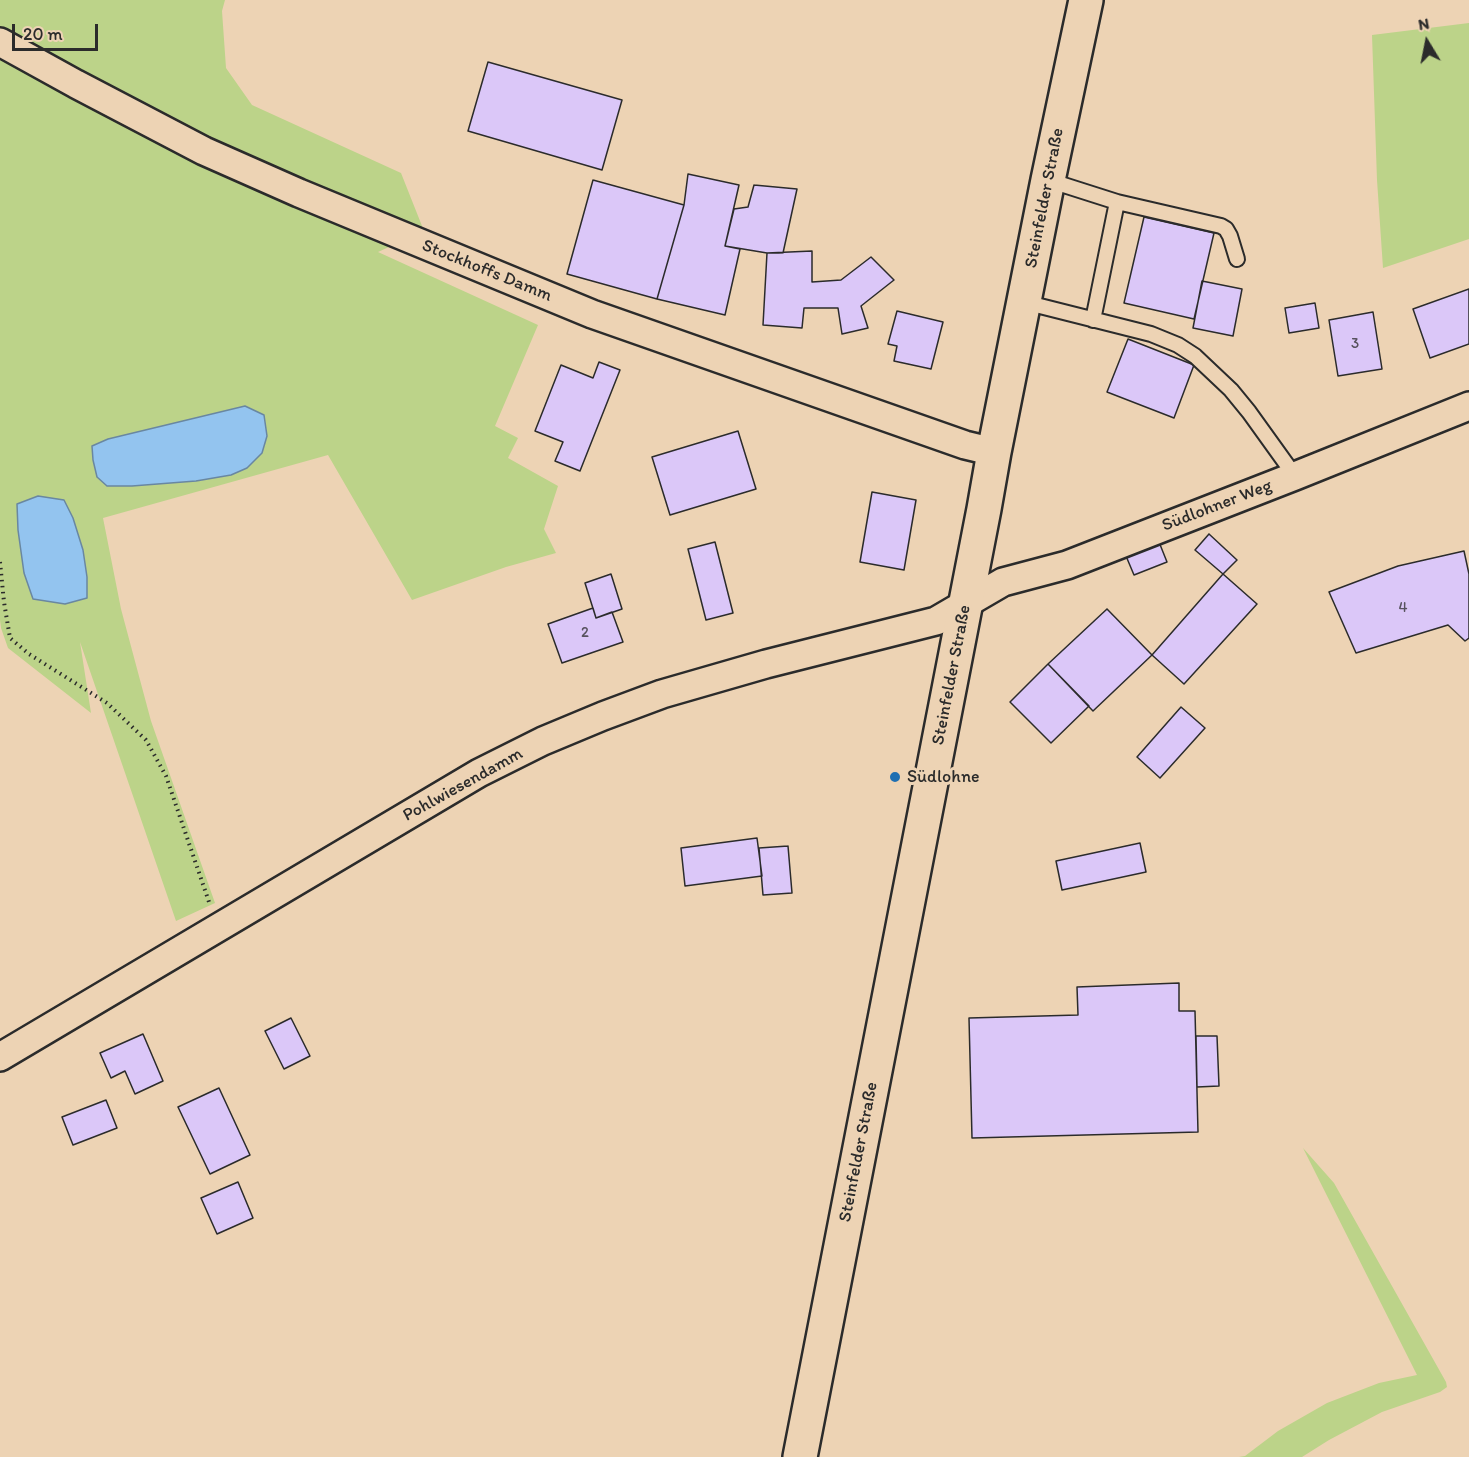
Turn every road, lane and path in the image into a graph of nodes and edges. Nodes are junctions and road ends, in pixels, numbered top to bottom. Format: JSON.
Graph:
{"nodes":[{"id":1,"x":1086,"y":0,"type":"edge"},
{"id":2,"x":0,"y":42,"type":"edge"},
{"id":3,"x":1048,"y":180,"type":"junction"},
{"id":4,"x":1117,"y":202,"type":"junction"},
{"id":5,"x":1237,"y":259,"type":"dead end"},
{"id":6,"x":1024,"y":302,"type":"junction"},
{"id":7,"x":1093,"y":320,"type":"junction"},
{"id":8,"x":1469,"y":406,"type":"edge"},
{"id":9,"x":994,"y":452,"type":"junction"},
{"id":10,"x":1295,"y":476,"type":"junction"},
{"id":11,"x":0,"y":562,"type":"edge"},
{"id":12,"x":965,"y":605,"type":"junction"},
{"id":13,"x":218,"y":928,"type":"junction"},
{"id":14,"x":0,"y":1057,"type":"edge"},
{"id":15,"x":800,"y":1457,"type":"edge"}],
"edges":[{"from":1,"to":3,"type":"main road","name":"Steinfelder Straße"},
{"from":2,"to":9,"type":"street","name":"Stockhoffs Damm"},
{"from":3,"to":4,"type":"lane"},
{"from":3,"to":6,"type":"main road","name":"Steinfelder Straße"},
{"from":4,"to":5,"type":"lane"},
{"from":4,"to":7,"type":"lane"},
{"from":6,"to":7,"type":"lane"},
{"from":6,"to":9,"type":"main road","name":"Steinfelder Straße"},
{"from":7,"to":10,"type":"lane"},
{"from":8,"to":10,"type":"street","name":"Südlohner Weg"},
{"from":9,"to":12,"type":"main road","name":"Steinfelder Straße"},
{"from":10,"to":12,"type":"street","name":"Südlohner Weg"},
{"from":11,"to":13,"type":"path"},
{"from":12,"to":13,"type":"street","name":"Pohlwiesendamm"},
{"from":12,"to":15,"type":"main road","name":"Steinfelder Straße"},
{"from":13,"to":14,"type":"street","name":"Pohlwiesendamm"}]}
